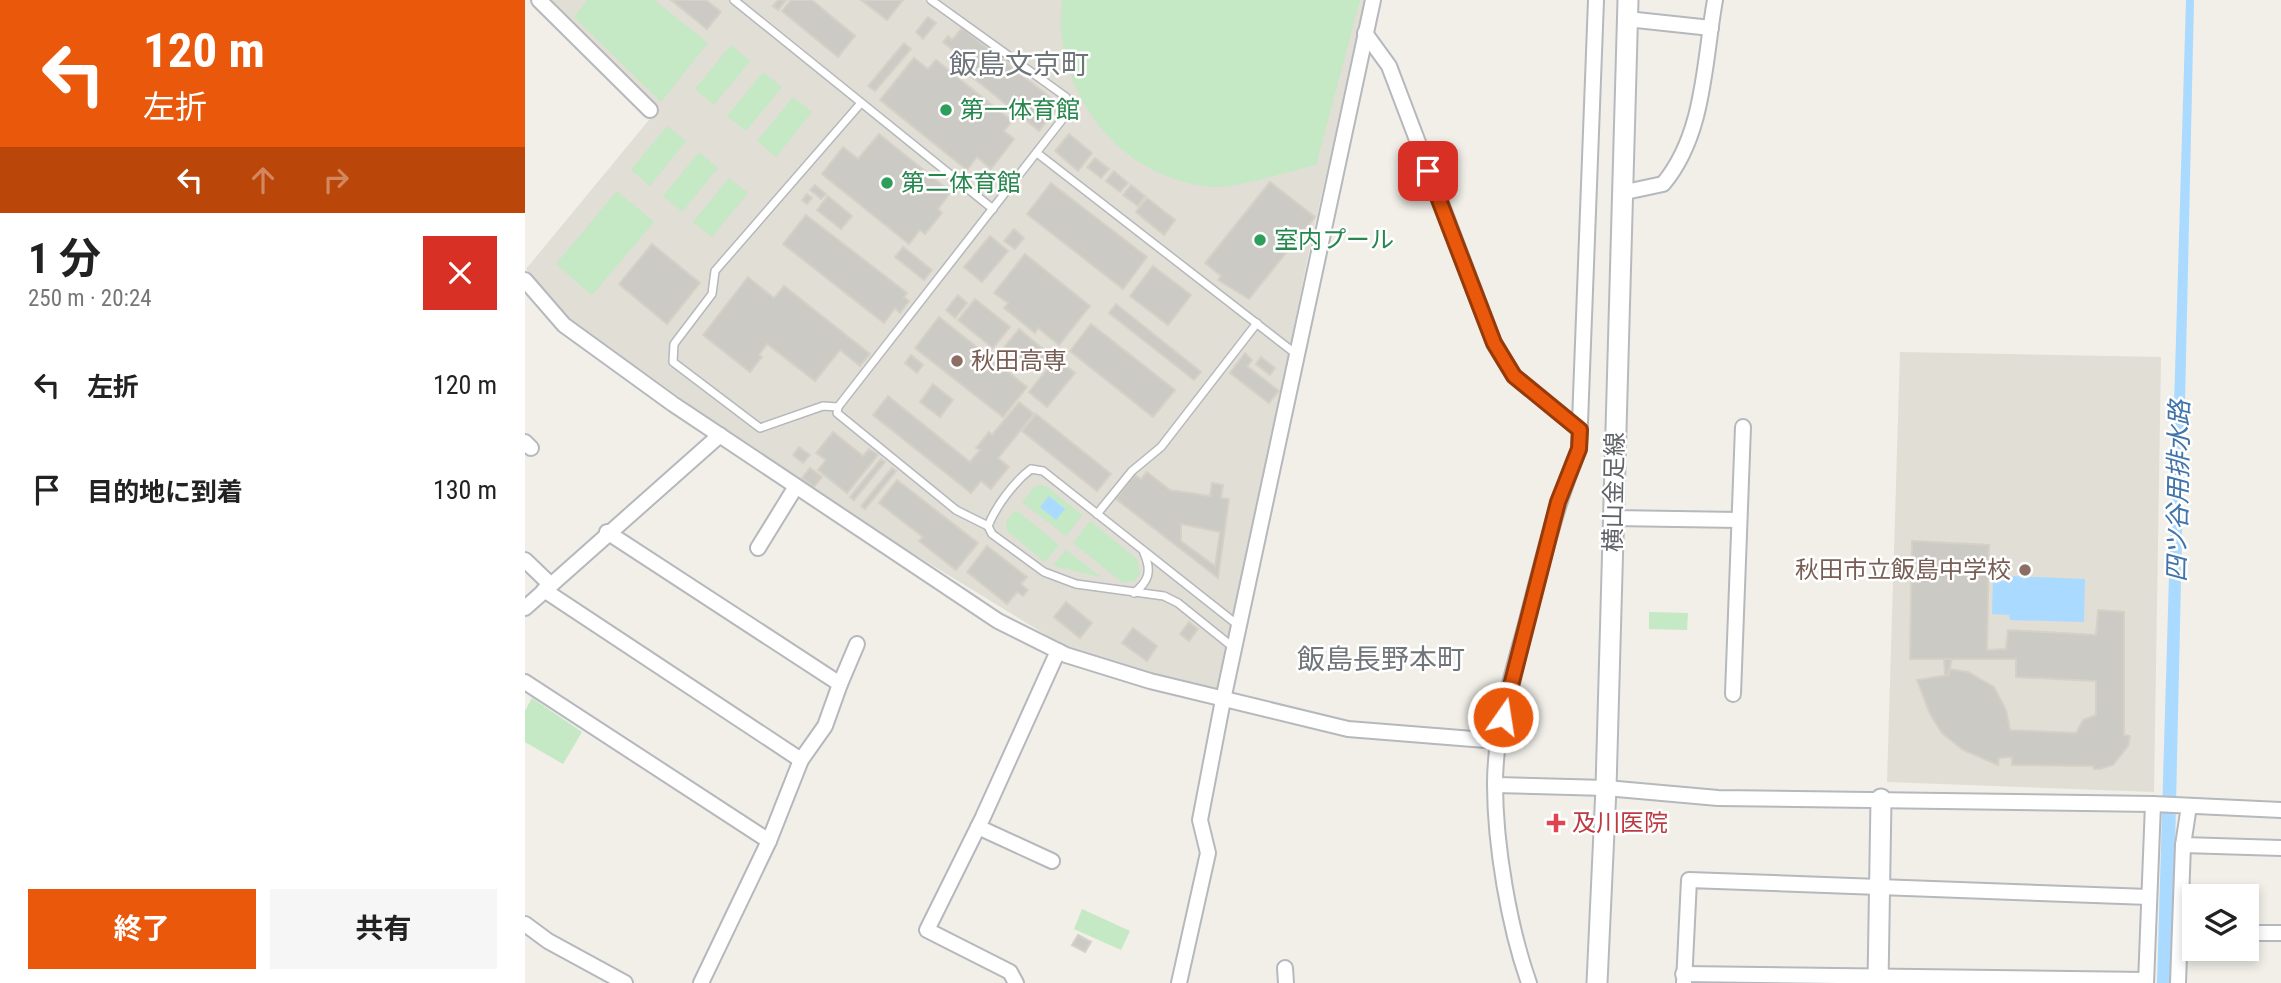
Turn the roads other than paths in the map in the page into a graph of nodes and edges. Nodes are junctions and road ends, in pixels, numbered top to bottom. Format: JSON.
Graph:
{"nodes":[{"id":1,"x":540,"y":0,"type":"edge"},
{"id":2,"x":734,"y":0,"type":"edge"},
{"id":3,"x":931,"y":0,"type":"edge"},
{"id":4,"x":1373,"y":0,"type":"edge"},
{"id":5,"x":1596,"y":0,"type":"edge"},
{"id":6,"x":1715,"y":0,"type":"edge"},
{"id":7,"x":1627,"y":9,"type":"edge"},
{"id":8,"x":1711,"y":28,"type":"junction"},
{"id":9,"x":1365,"y":33,"type":"junction"},
{"id":10,"x":861,"y":103,"type":"junction"},
{"id":11,"x":650,"y":110,"type":"dead end"},
{"id":12,"x":1037,"y":153,"type":"junction"},
{"id":13,"x":1621,"y":193,"type":"junction"},
{"id":14,"x":993,"y":209,"type":"junction"},
{"id":15,"x":525,"y":280,"type":"edge"},
{"id":16,"x":1257,"y":323,"type":"junction"},
{"id":17,"x":1296,"y":354,"type":"junction"},
{"id":18,"x":838,"y":407,"type":"junction"},
{"id":19,"x":1742,"y":427,"type":"dead end"},
{"id":20,"x":1580,"y":430,"type":"junction"},
{"id":21,"x":720,"y":436,"type":"junction"},
{"id":22,"x":795,"y":488,"type":"junction"},
{"id":23,"x":1097,"y":514,"type":"junction"},
{"id":24,"x":1613,"y":518,"type":"junction"},
{"id":25,"x":1739,"y":520,"type":"junction"},
{"id":26,"x":988,"y":526,"type":"junction"},
{"id":27,"x":607,"y":533,"type":"junction"},
{"id":28,"x":758,"y":548,"type":"dead end"},
{"id":29,"x":1142,"y":549,"type":"junction"},
{"id":30,"x":525,"y":560,"type":"edge"},
{"id":31,"x":548,"y":587,"type":"junction"},
{"id":32,"x":1134,"y":593,"type":"junction"},
{"id":33,"x":525,"y":608,"type":"edge"},
{"id":34,"x":1239,"y":626,"type":"junction"},
{"id":35,"x":857,"y":644,"type":"dead end"},
{"id":36,"x":1234,"y":648,"type":"junction"},
{"id":37,"x":1058,"y":651,"type":"junction"},
{"id":38,"x":525,"y":682,"type":"edge"},
{"id":39,"x":840,"y":684,"type":"junction"},
{"id":40,"x":1733,"y":694,"type":"dead end"},
{"id":41,"x":1223,"y":700,"type":"junction"},
{"id":42,"x":1498,"y":741,"type":"junction"},
{"id":43,"x":801,"y":760,"type":"junction"},
{"id":44,"x":1495,"y":785,"type":"junction"},
{"id":45,"x":1606,"y":788,"type":"junction"},
{"id":46,"x":1881,"y":799,"type":"junction"},
{"id":47,"x":2157,"y":804,"type":"junction"},
{"id":48,"x":2183,"y":806,"type":"junction"},
{"id":49,"x":2281,"y":810,"type":"edge"},
{"id":50,"x":978,"y":827,"type":"junction"},
{"id":51,"x":769,"y":841,"type":"junction"},
{"id":52,"x":2183,"y":845,"type":"junction"},
{"id":53,"x":2281,"y":848,"type":"edge"},
{"id":54,"x":1052,"y":861,"type":"dead end"},
{"id":55,"x":1880,"y":887,"type":"junction"},
{"id":56,"x":2149,"y":897,"type":"junction"},
{"id":57,"x":525,"y":924,"type":"edge"},
{"id":58,"x":2178,"y":931,"type":"junction"},
{"id":59,"x":2182,"y":931,"type":"edge"},
{"id":60,"x":2259,"y":933,"type":"edge"},
{"id":61,"x":2281,"y":933,"type":"edge"},
{"id":62,"x":1683,"y":978,"type":"edge"},
{"id":63,"x":1878,"y":979,"type":"edge"},
{"id":64,"x":1784,"y":980,"type":"edge"},
{"id":65,"x":2146,"y":982,"type":"edge"},
{"id":66,"x":625,"y":983,"type":"edge"},
{"id":67,"x":701,"y":983,"type":"edge"},
{"id":68,"x":1016,"y":983,"type":"edge"},
{"id":69,"x":1178,"y":983,"type":"edge"},
{"id":70,"x":1529,"y":983,"type":"edge"},
{"id":71,"x":1597,"y":983,"type":"edge"},
{"id":72,"x":2178,"y":983,"type":"edge"}],
"edges":[{"from":1,"to":11,"type":"street"},
{"from":2,"to":10,"type":"lane"},
{"from":3,"to":12,"type":"lane"},
{"from":4,"to":9,"type":"street"},
{"from":5,"to":20,"type":"street"},
{"from":6,"to":8,"type":"street"},
{"from":7,"to":8,"type":"street"},
{"from":7,"to":13,"type":"street","name":"横山金足線"},
{"from":8,"to":13,"type":"street"},
{"from":9,"to":17,"type":"street"},
{"from":9,"to":20,"type":"street"},
{"from":10,"to":14,"type":"lane"},
{"from":10,"to":18,"type":"lane"},
{"from":12,"to":14,"type":"lane"},
{"from":12,"to":16,"type":"lane"},
{"from":13,"to":24,"type":"street","name":"横山金足線"},
{"from":14,"to":18,"type":"lane"},
{"from":15,"to":21,"type":"street"},
{"from":16,"to":17,"type":"lane"},
{"from":16,"to":23,"type":"lane"},
{"from":17,"to":34,"type":"street"},
{"from":18,"to":26,"type":"lane"},
{"from":19,"to":25,"type":"street"},
{"from":20,"to":42,"type":"street"},
{"from":21,"to":22,"type":"street"},
{"from":21,"to":27,"type":"street"},
{"from":22,"to":28,"type":"street"},
{"from":22,"to":37,"type":"street"},
{"from":23,"to":26,"type":"lane"},
{"from":23,"to":29,"type":"lane"},
{"from":24,"to":25,"type":"street"},
{"from":24,"to":45,"type":"street","name":"横山金足線"},
{"from":25,"to":40,"type":"street"},
{"from":26,"to":32,"type":"lane"},
{"from":27,"to":31,"type":"street"},
{"from":27,"to":39,"type":"street"},
{"from":29,"to":32,"type":"lane"},
{"from":29,"to":34,"type":"lane"},
{"from":30,"to":31,"type":"street"},
{"from":31,"to":33,"type":"street"},
{"from":31,"to":43,"type":"street"},
{"from":32,"to":36,"type":"lane"},
{"from":34,"to":36,"type":"street"},
{"from":35,"to":39,"type":"street"},
{"from":36,"to":41,"type":"street"},
{"from":37,"to":41,"type":"street"},
{"from":37,"to":50,"type":"street"},
{"from":38,"to":51,"type":"street"},
{"from":39,"to":43,"type":"street"},
{"from":41,"to":42,"type":"street"},
{"from":41,"to":69,"type":"street"},
{"from":42,"to":44,"type":"street"},
{"from":43,"to":51,"type":"street"},
{"from":44,"to":45,"type":"street"},
{"from":44,"to":70,"type":"street"},
{"from":45,"to":46,"type":"street"},
{"from":45,"to":71,"type":"street","name":"横山金足線"},
{"from":46,"to":47,"type":"street"},
{"from":46,"to":55,"type":"street"},
{"from":47,"to":48,"type":"street"},
{"from":47,"to":56,"type":"street"},
{"from":48,"to":49,"type":"street"},
{"from":48,"to":52,"type":"street"},
{"from":50,"to":54,"type":"street"},
{"from":50,"to":68,"type":"street"},
{"from":51,"to":67,"type":"street"},
{"from":52,"to":53,"type":"street"},
{"from":52,"to":58,"type":"street"},
{"from":55,"to":56,"type":"street"},
{"from":55,"to":62,"type":"street"},
{"from":55,"to":63,"type":"street"},
{"from":56,"to":65,"type":"street"},
{"from":57,"to":66,"type":"street"},
{"from":58,"to":59,"type":"street"},
{"from":58,"to":72,"type":"street"},
{"from":60,"to":61,"type":"street"},
{"from":62,"to":64,"type":"street"},
{"from":63,"to":64,"type":"street"},
{"from":63,"to":65,"type":"street"}]}
